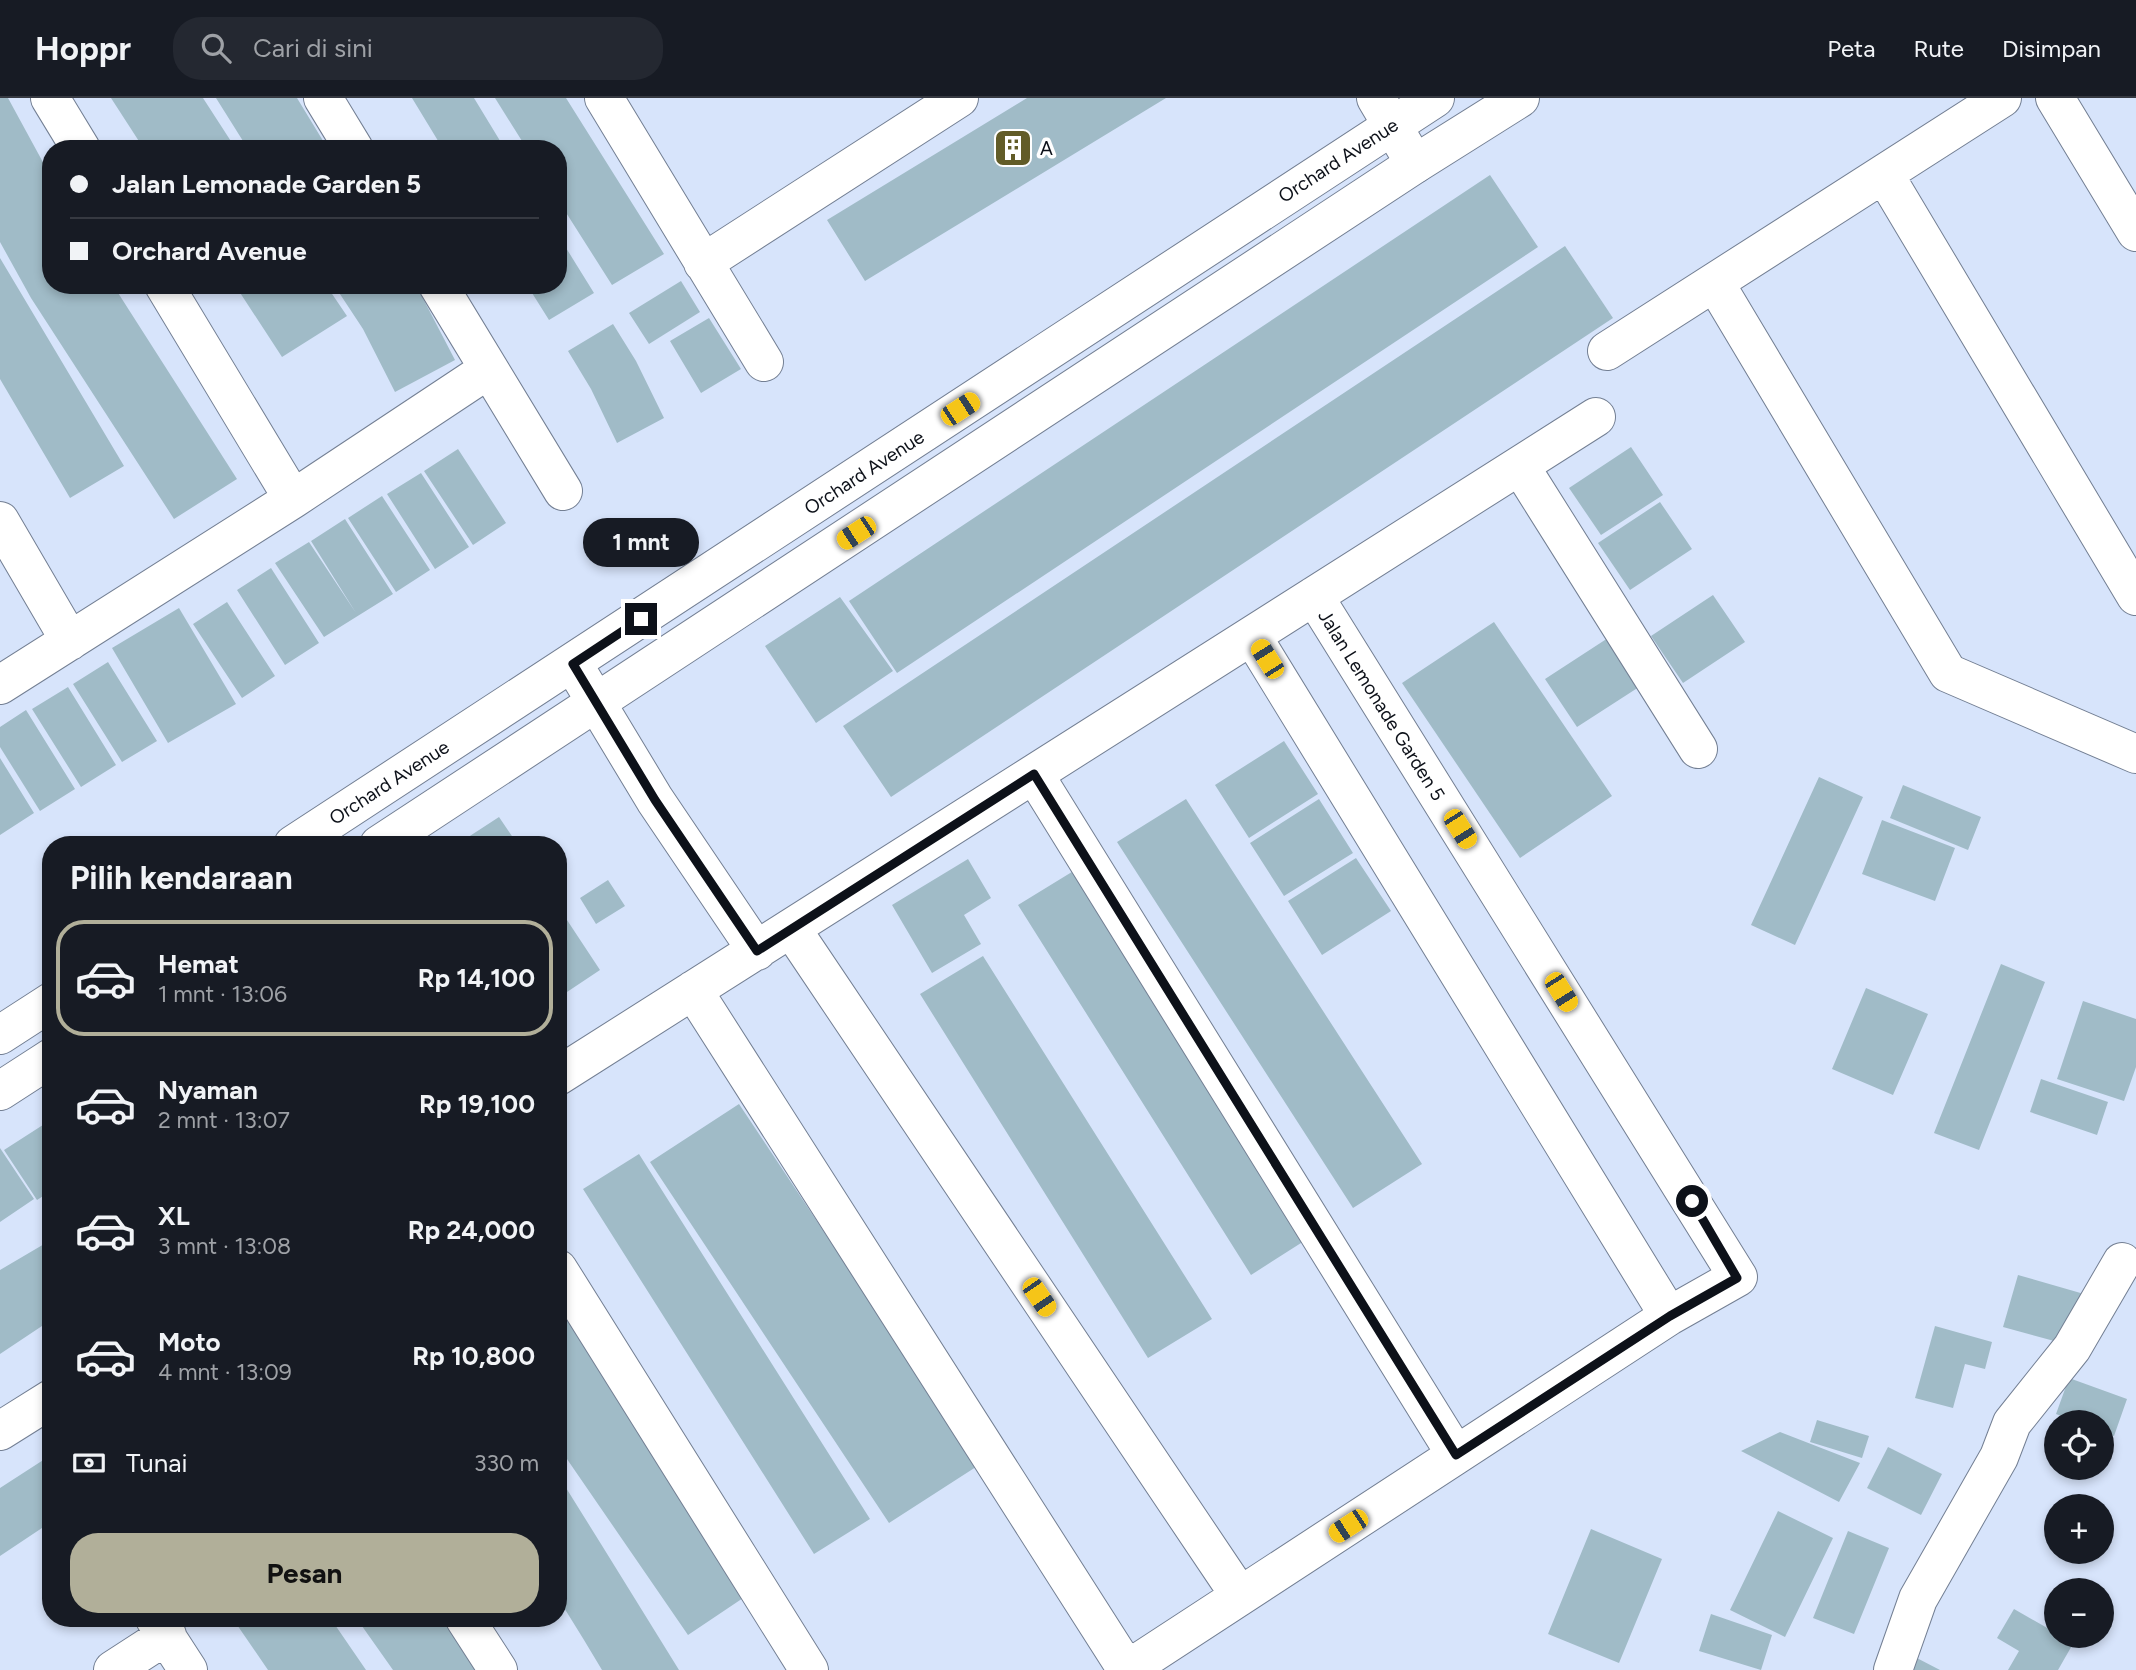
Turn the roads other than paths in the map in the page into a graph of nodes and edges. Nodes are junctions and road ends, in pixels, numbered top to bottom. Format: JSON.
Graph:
{"nodes":[{"id":1,"x":50,"y":98,"type":"edge"},
{"id":2,"x":323,"y":98,"type":"edge"},
{"id":3,"x":604,"y":98,"type":"edge"},
{"id":4,"x":1434,"y":98,"type":"edge"},
{"id":5,"x":1520,"y":98,"type":"edge"},
{"id":6,"x":2002,"y":98,"type":"edge"},
{"id":7,"x":2055,"y":98,"type":"edge"},
{"id":8,"x":936,"y":104,"type":"edge"},
{"id":9,"x":1384,"y":111,"type":"edge"},
{"id":10,"x":76,"y":140,"type":"edge"},
{"id":11,"x":349,"y":140,"type":"edge"},
{"id":12,"x":1415,"y":164,"type":"junction"},
{"id":13,"x":1884,"y":174,"type":"junction"},
{"id":14,"x":2136,"y":232,"type":"edge"},
{"id":15,"x":703,"y":262,"type":"junction"},
{"id":16,"x":1715,"y":283,"type":"junction"},
{"id":17,"x":168,"y":294,"type":"edge"},
{"id":18,"x":443,"y":294,"type":"edge"},
{"id":19,"x":1607,"y":351,"type":"dead end"},
{"id":20,"x":764,"y":362,"type":"dead end"},
{"id":21,"x":489,"y":369,"type":"junction"},
{"id":22,"x":1596,"y":417,"type":"dead end"},
{"id":23,"x":1520,"y":466,"type":"junction"},
{"id":24,"x":563,"y":491,"type":"dead end"},
{"id":25,"x":293,"y":499,"type":"junction"},
{"id":26,"x":0,"y":521,"type":"edge"},
{"id":27,"x":1314,"y":596,"type":"junction"},
{"id":28,"x":2136,"y":596,"type":"edge"},
{"id":29,"x":1252,"y":636,"type":"junction"},
{"id":30,"x":70,"y":640,"type":"junction"},
{"id":31,"x":573,"y":664,"type":"junction"},
{"id":32,"x":0,"y":685,"type":"edge"},
{"id":33,"x":599,"y":703,"type":"junction"},
{"id":34,"x":1698,"y":749,"type":"dead end"},
{"id":35,"x":2136,"y":754,"type":"edge"},
{"id":36,"x":1034,"y":774,"type":"junction"},
{"id":37,"x":307,"y":836,"type":"edge"},
{"id":38,"x":393,"y":836,"type":"edge"},
{"id":39,"x":792,"y":928,"type":"junction"},
{"id":40,"x":757,"y":951,"type":"junction"},
{"id":41,"x":693,"y":990,"type":"junction"},
{"id":42,"x":42,"y":1008,"type":"edge"},
{"id":43,"x":0,"y":1035,"type":"edge"},
{"id":44,"x":42,"y":1063,"type":"edge"},
{"id":45,"x":567,"y":1070,"type":"edge"},
{"id":46,"x":2,"y":1086,"type":"edge"},
{"id":47,"x":2122,"y":1262,"type":"dead end"},
{"id":48,"x":567,"y":1283,"type":"edge"},
{"id":49,"x":1670,"y":1316,"type":"junction"},
{"id":50,"x":42,"y":1405,"type":"edge"},
{"id":51,"x":0,"y":1431,"type":"edge"},
{"id":52,"x":1456,"y":1455,"type":"junction"},
{"id":53,"x":1240,"y":1596,"type":"junction"},
{"id":54,"x":161,"y":1627,"type":"edge"},
{"id":55,"x":470,"y":1627,"type":"edge"},
{"id":56,"x":113,"y":1670,"type":"edge"},
{"id":57,"x":188,"y":1670,"type":"edge"},
{"id":58,"x":498,"y":1670,"type":"edge"},
{"id":59,"x":809,"y":1670,"type":"edge"},
{"id":60,"x":1127,"y":1670,"type":"edge"},
{"id":61,"x":1893,"y":1670,"type":"edge"}],
"edges":[{"from":1,"to":10,"type":"street"},
{"from":2,"to":11,"type":"street"},
{"from":3,"to":15,"type":"street"},
{"from":4,"to":9,"type":"street","name":"Orchard Avenue"},
{"from":5,"to":12,"type":"street"},
{"from":6,"to":13,"type":"street"},
{"from":7,"to":14,"type":"street"},
{"from":8,"to":15,"type":"street"},
{"from":9,"to":12,"type":"street"},
{"from":9,"to":31,"type":"street","name":"Orchard Avenue"},
{"from":12,"to":33,"type":"street"},
{"from":13,"to":16,"type":"street"},
{"from":13,"to":28,"type":"street"},
{"from":15,"to":20,"type":"street"},
{"from":16,"to":19,"type":"street"},
{"from":16,"to":35,"type":"street"},
{"from":17,"to":25,"type":"street"},
{"from":18,"to":21,"type":"street"},
{"from":21,"to":24,"type":"street"},
{"from":21,"to":25,"type":"street"},
{"from":22,"to":23,"type":"street"},
{"from":23,"to":27,"type":"street"},
{"from":23,"to":34,"type":"street"},
{"from":25,"to":30,"type":"street"},
{"from":26,"to":30,"type":"street"},
{"from":27,"to":29,"type":"street"},
{"from":27,"to":49,"type":"street","name":"Jalan Lemonade Garden 5"},
{"from":29,"to":36,"type":"street"},
{"from":29,"to":49,"type":"street"},
{"from":30,"to":32,"type":"street"},
{"from":31,"to":33,"type":"street"},
{"from":31,"to":37,"type":"street","name":"Orchard Avenue"},
{"from":33,"to":38,"type":"street"},
{"from":33,"to":40,"type":"street"},
{"from":36,"to":39,"type":"street"},
{"from":36,"to":52,"type":"street"},
{"from":39,"to":40,"type":"street"},
{"from":39,"to":53,"type":"street"},
{"from":40,"to":41,"type":"street"},
{"from":41,"to":45,"type":"street"},
{"from":41,"to":60,"type":"street"},
{"from":42,"to":43,"type":"street"},
{"from":44,"to":46,"type":"street"},
{"from":47,"to":61,"type":"street"},
{"from":48,"to":59,"type":"street"},
{"from":49,"to":52,"type":"street"},
{"from":50,"to":51,"type":"street"},
{"from":52,"to":53,"type":"street"},
{"from":53,"to":60,"type":"street"},
{"from":54,"to":56,"type":"street"},
{"from":54,"to":57,"type":"street"},
{"from":55,"to":58,"type":"street"}]}
